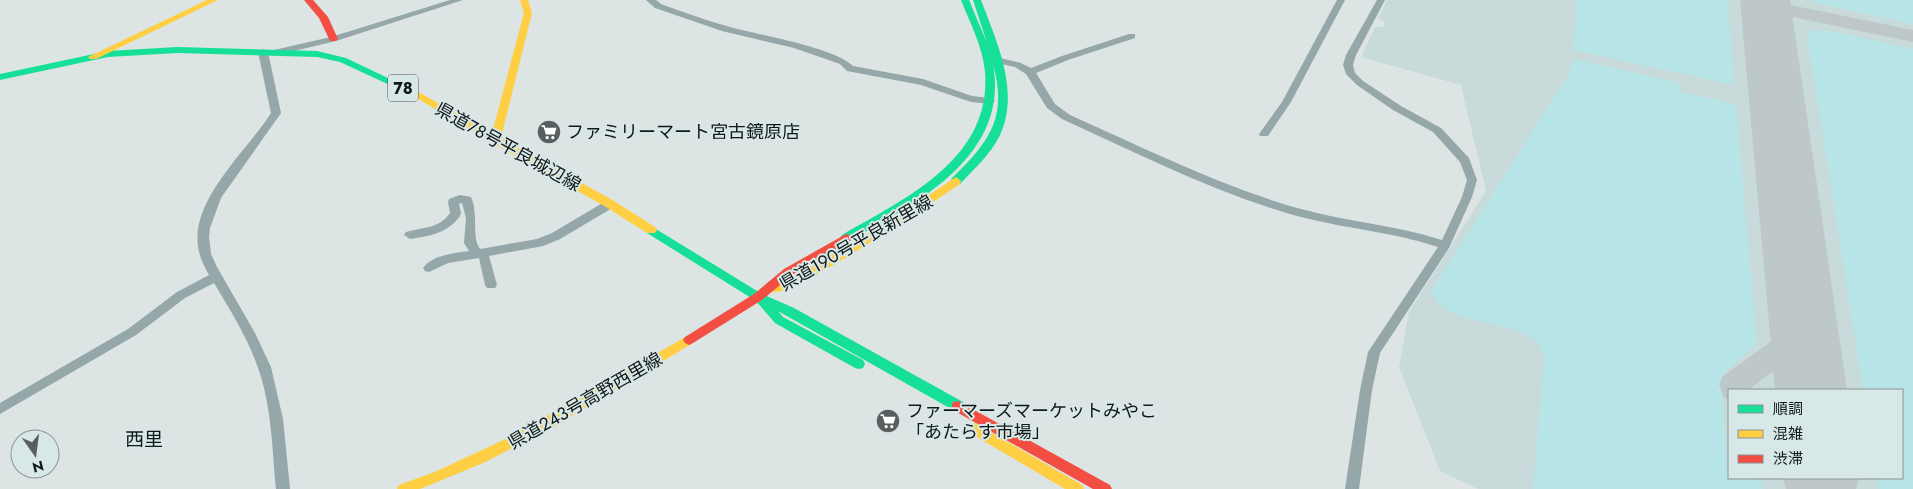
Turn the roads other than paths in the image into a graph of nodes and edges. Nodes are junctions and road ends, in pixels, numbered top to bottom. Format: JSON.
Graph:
{"nodes":[{"id":1,"x":214,"y":0,"type":"edge"},
{"id":2,"x":308,"y":0,"type":"edge"},
{"id":3,"x":459,"y":0,"type":"edge"},
{"id":4,"x":524,"y":0,"type":"edge"},
{"id":5,"x":650,"y":0,"type":"edge"},
{"id":6,"x":965,"y":0,"type":"edge"},
{"id":7,"x":976,"y":0,"type":"edge"},
{"id":8,"x":1341,"y":0,"type":"edge"},
{"id":9,"x":1376,"y":1,"type":"edge"},
{"id":10,"x":1132,"y":36,"type":"dead end"},
{"id":11,"x":333,"y":39,"type":"junction"},
{"id":12,"x":263,"y":52,"type":"junction"},
{"id":13,"x":276,"y":52,"type":"junction"},
{"id":14,"x":93,"y":57,"type":"junction"},
{"id":15,"x":1000,"y":61,"type":"junction"},
{"id":16,"x":1030,"y":72,"type":"junction"},
{"id":17,"x":0,"y":77,"type":"edge"},
{"id":18,"x":990,"y":101,"type":"junction"},
{"id":19,"x":1264,"y":134,"type":"dead end"},
{"id":20,"x":495,"y":140,"type":"junction"},
{"id":21,"x":610,"y":204,"type":"junction"},
{"id":22,"x":471,"y":224,"type":"junction"},
{"id":23,"x":444,"y":226,"type":"junction"},
{"id":24,"x":410,"y":235,"type":"dead end"},
{"id":25,"x":1445,"y":245,"type":"junction"},
{"id":26,"x":480,"y":253,"type":"junction"},
{"id":27,"x":429,"y":268,"type":"dead end"},
{"id":28,"x":216,"y":276,"type":"junction"},
{"id":29,"x":491,"y":285,"type":"dead end"},
{"id":30,"x":758,"y":297,"type":"junction"},
{"id":31,"x":0,"y":409,"type":"edge"},
{"id":32,"x":283,"y":489,"type":"edge"},
{"id":33,"x":404,"y":489,"type":"edge"},
{"id":34,"x":1077,"y":489,"type":"edge"},
{"id":35,"x":1105,"y":489,"type":"edge"},
{"id":36,"x":1352,"y":489,"type":"edge"}],
"edges":[{"from":1,"to":14,"type":"main road"},
{"from":2,"to":11,"type":"main road"},
{"from":3,"to":11,"type":"street"},
{"from":4,"to":20,"type":"main road"},
{"from":5,"to":18,"type":"street"},
{"from":6,"to":18,"type":"main road","name":"県道190号平良新里線"},
{"from":7,"to":15,"type":"main road","name":"県道190号平良新里線"},
{"from":8,"to":19,"type":"street"},
{"from":9,"to":25,"type":"street"},
{"from":10,"to":16,"type":"street"},
{"from":11,"to":13,"type":"street"},
{"from":12,"to":13,"type":"main road","name":"県道78号平良城辺線","number":"78"},
{"from":12,"to":14,"type":"main road","name":"県道78号平良城辺線","number":"78"},
{"from":12,"to":28,"type":"street"},
{"from":13,"to":20,"type":"main road","name":"県道78号平良城辺線","number":"78"},
{"from":14,"to":17,"type":"main road","name":"県道78号平良城辺線","number":"78"},
{"from":15,"to":16,"type":"street"},
{"from":15,"to":30,"type":"main road","name":"県道190号平良新里線"},
{"from":16,"to":25,"type":"street"},
{"from":18,"to":30,"type":"main road","name":"県道190号平良新里線"},
{"from":20,"to":21,"type":"main road","name":"県道78号平良城辺線","number":"78"},
{"from":21,"to":26,"type":"street"},
{"from":21,"to":30,"type":"main road","name":"県道78号平良城辺線","number":"78"},
{"from":22,"to":23,"type":"street"},
{"from":22,"to":23,"type":"street"},
{"from":22,"to":26,"type":"street"},
{"from":23,"to":24,"type":"street"},
{"from":25,"to":36,"type":"street"},
{"from":26,"to":27,"type":"street"},
{"from":26,"to":29,"type":"street"},
{"from":28,"to":31,"type":"street"},
{"from":28,"to":32,"type":"street"},
{"from":30,"to":33,"type":"main road","name":"県道243号高野西里線"},
{"from":30,"to":34,"type":"main road","name":"県道78号平良城辺線","number":"78"},
{"from":30,"to":35,"type":"main road","name":"県道78号平良城辺線","number":"78"}]}
